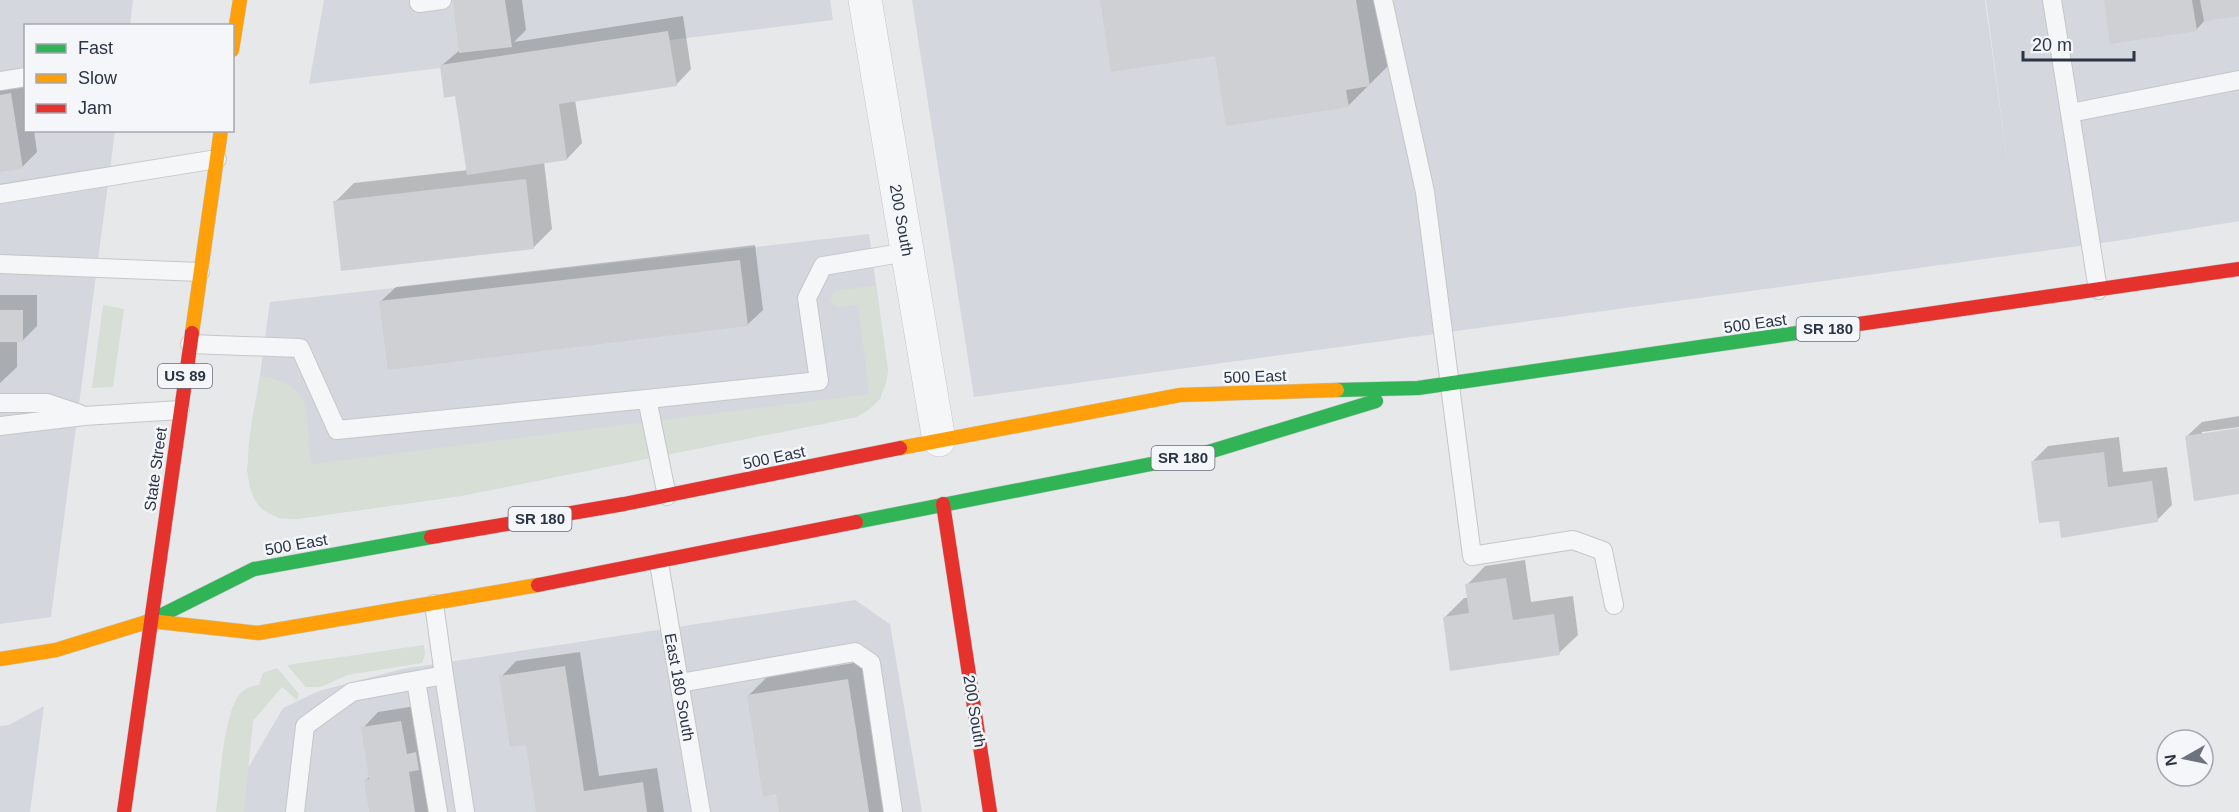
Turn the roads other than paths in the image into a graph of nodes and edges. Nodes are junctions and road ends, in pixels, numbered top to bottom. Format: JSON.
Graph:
{"nodes":[{"id":1,"x":240,"y":0,"type":"edge"},
{"id":2,"x":419,"y":0,"type":"edge"},
{"id":3,"x":442,"y":0,"type":"edge"},
{"id":4,"x":865,"y":0,"type":"edge"},
{"id":5,"x":1383,"y":0,"type":"edge"},
{"id":6,"x":2052,"y":0,"type":"edge"},
{"id":7,"x":234,"y":39,"type":"edge"},
{"id":8,"x":24,"y":77,"type":"edge"},
{"id":9,"x":2239,"y":80,"type":"edge"},
{"id":10,"x":0,"y":81,"type":"edge"},
{"id":11,"x":2070,"y":113,"type":"junction"},
{"id":12,"x":221,"y":132,"type":"edge"},
{"id":13,"x":217,"y":159,"type":"junction"},
{"id":14,"x":0,"y":194,"type":"edge"},
{"id":15,"x":907,"y":252,"type":"junction"},
{"id":16,"x":0,"y":264,"type":"edge"},
{"id":17,"x":2239,"y":269,"type":"edge"},
{"id":18,"x":200,"y":272,"type":"junction"},
{"id":19,"x":2098,"y":290,"type":"junction"},
{"id":20,"x":190,"y":344,"type":"junction"},
{"id":21,"x":1452,"y":384,"type":"junction"},
{"id":22,"x":1418,"y":388,"type":"junction"},
{"id":23,"x":647,"y":399,"type":"junction"},
{"id":24,"x":0,"y":403,"type":"edge"},
{"id":25,"x":180,"y":410,"type":"junction"},
{"id":26,"x":84,"y":416,"type":"junction"},
{"id":27,"x":0,"y":426,"type":"edge"},
{"id":28,"x":939,"y":440,"type":"junction"},
{"id":29,"x":667,"y":496,"type":"junction"},
{"id":30,"x":943,"y":504,"type":"junction"},
{"id":31,"x":659,"y":563,"type":"junction"},
{"id":32,"x":434,"y":604,"type":"junction"},
{"id":33,"x":1614,"y":605,"type":"dead end"},
{"id":34,"x":150,"y":621,"type":"junction"},
{"id":35,"x":0,"y":659,"type":"edge"},
{"id":36,"x":444,"y":675,"type":"junction"},
{"id":37,"x":416,"y":681,"type":"junction"},
{"id":38,"x":680,"y":683,"type":"junction"},
{"id":39,"x":123,"y":812,"type":"edge"},
{"id":40,"x":295,"y":812,"type":"edge"},
{"id":41,"x":438,"y":812,"type":"edge"},
{"id":42,"x":465,"y":812,"type":"edge"},
{"id":43,"x":701,"y":812,"type":"edge"},
{"id":44,"x":894,"y":812,"type":"edge"},
{"id":45,"x":990,"y":812,"type":"edge"}],
"edges":[{"from":1,"to":7,"type":"main road"},
{"from":2,"to":3,"type":"lane"},
{"from":4,"to":15,"type":"street","name":"200 South"},
{"from":5,"to":21,"type":"lane"},
{"from":6,"to":11,"type":"lane"},
{"from":8,"to":10,"type":"lane"},
{"from":9,"to":11,"type":"lane"},
{"from":11,"to":19,"type":"lane"},
{"from":12,"to":13,"type":"main road","name":"State Street","number":"US 89"},
{"from":13,"to":14,"type":"lane"},
{"from":13,"to":18,"type":"main road","name":"State Street","number":"US 89"},
{"from":15,"to":23,"type":"lane"},
{"from":15,"to":28,"type":"street","name":"200 South"},
{"from":16,"to":18,"type":"lane"},
{"from":17,"to":19,"type":"main road","name":"500 East","number":"SR 180"},
{"from":18,"to":20,"type":"main road","name":"State Street","number":"US 89"},
{"from":19,"to":21,"type":"main road","name":"500 East","number":"SR 180"},
{"from":20,"to":23,"type":"lane"},
{"from":20,"to":25,"type":"main road","name":"State Street","number":"US 89"},
{"from":21,"to":22,"type":"main road","name":"500 East","number":"SR 180"},
{"from":21,"to":33,"type":"lane"},
{"from":22,"to":28,"type":"main road","name":"500 East","number":"SR 180"},
{"from":22,"to":30,"type":"main road","name":"500 East","number":"SR 180"},
{"from":23,"to":29,"type":"lane"},
{"from":24,"to":26,"type":"lane"},
{"from":25,"to":26,"type":"lane"},
{"from":25,"to":34,"type":"main road","name":"State Street","number":"US 89"},
{"from":26,"to":27,"type":"lane"},
{"from":28,"to":29,"type":"main road","name":"500 East","number":"SR 180"},
{"from":29,"to":34,"type":"main road","name":"500 East","number":"SR 180"},
{"from":30,"to":31,"type":"main road","name":"500 East","number":"SR 180"},
{"from":30,"to":45,"type":"main road","name":"200 South"},
{"from":31,"to":32,"type":"main road","name":"500 East","number":"SR 180"},
{"from":31,"to":38,"type":"lane","name":"East 180 South"},
{"from":32,"to":34,"type":"main road","name":"500 East","number":"SR 180"},
{"from":32,"to":36,"type":"lane"},
{"from":34,"to":35,"type":"main road","name":"500 East"},
{"from":34,"to":39,"type":"main road","name":"State Street","number":"US 89"},
{"from":36,"to":37,"type":"lane"},
{"from":36,"to":42,"type":"lane"},
{"from":37,"to":40,"type":"lane"},
{"from":37,"to":41,"type":"lane"},
{"from":38,"to":43,"type":"lane","name":"East 180 South"},
{"from":38,"to":44,"type":"lane"}]}
